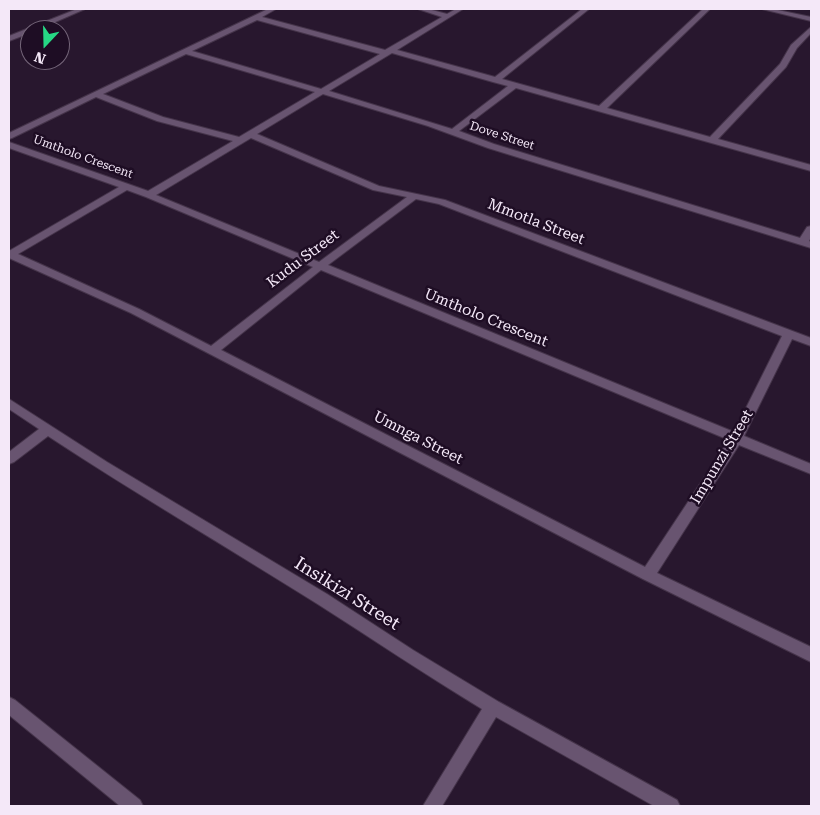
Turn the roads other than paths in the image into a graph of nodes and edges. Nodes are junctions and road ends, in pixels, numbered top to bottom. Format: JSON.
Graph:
{"nodes":[{"id":1,"x":82,"y":9,"type":"edge"},
{"id":2,"x":273,"y":9,"type":"edge"},
{"id":3,"x":421,"y":9,"type":"edge"},
{"id":4,"x":460,"y":9,"type":"edge"},
{"id":5,"x":586,"y":9,"type":"edge"},
{"id":6,"x":707,"y":9,"type":"edge"},
{"id":7,"x":765,"y":9,"type":"edge"},
{"id":8,"x":448,"y":16,"type":"junction"},
{"id":9,"x":255,"y":17,"type":"junction"},
{"id":10,"x":811,"y":19,"type":"edge"},
{"id":11,"x":55,"y":20,"type":"edge"},
{"id":12,"x":811,"y":29,"type":"edge"},
{"id":13,"x":184,"y":51,"type":"junction"},
{"id":14,"x":388,"y":51,"type":"junction"},
{"id":15,"x":496,"y":80,"type":"junction"},
{"id":16,"x":514,"y":85,"type":"junction"},
{"id":17,"x":319,"y":92,"type":"junction"},
{"id":18,"x":96,"y":94,"type":"junction"},
{"id":19,"x":601,"y":109,"type":"junction"},
{"id":20,"x":452,"y":133,"type":"junction"},
{"id":21,"x":9,"y":136,"type":"edge"},
{"id":22,"x":245,"y":137,"type":"junction"},
{"id":23,"x":712,"y":140,"type":"junction"},
{"id":24,"x":9,"y":145,"type":"edge"},
{"id":25,"x":811,"y":168,"type":"edge"},
{"id":26,"x":126,"y":187,"type":"junction"},
{"id":27,"x":149,"y":195,"type":"junction"},
{"id":28,"x":415,"y":196,"type":"junction"},
{"id":29,"x":811,"y":229,"type":"edge"},
{"id":30,"x":807,"y":244,"type":"edge"},
{"id":31,"x":9,"y":255,"type":"edge"},
{"id":32,"x":320,"y":266,"type":"junction"},
{"id":33,"x":789,"y":334,"type":"junction"},
{"id":34,"x":811,"y":342,"type":"edge"},
{"id":35,"x":212,"y":351,"type":"junction"},
{"id":36,"x":9,"y":403,"type":"edge"},
{"id":37,"x":47,"y":430,"type":"junction"},
{"id":38,"x":736,"y":438,"type":"junction"},
{"id":39,"x":9,"y":459,"type":"edge"},
{"id":40,"x":811,"y":469,"type":"edge"},
{"id":41,"x":648,"y":576,"type":"junction"},
{"id":42,"x":811,"y":655,"type":"edge"},
{"id":43,"x":9,"y":704,"type":"edge"},
{"id":44,"x":493,"y":707,"type":"junction"},
{"id":45,"x":134,"y":806,"type":"edge"},
{"id":46,"x":432,"y":806,"type":"edge"},
{"id":47,"x":671,"y":806,"type":"edge"}],
"edges":[{"from":1,"to":11,"type":"street"},
{"from":2,"to":9,"type":"street"},
{"from":3,"to":8,"type":"street"},
{"from":4,"to":8,"type":"street"},
{"from":5,"to":15,"type":"street"},
{"from":6,"to":19,"type":"street"},
{"from":7,"to":10,"type":"street"},
{"from":8,"to":14,"type":"street"},
{"from":9,"to":13,"type":"street"},
{"from":9,"to":14,"type":"street"},
{"from":12,"to":23,"type":"street"},
{"from":13,"to":17,"type":"street","name":"Dove Street"},
{"from":13,"to":18,"type":"street"},
{"from":14,"to":15,"type":"street"},
{"from":14,"to":17,"type":"street"},
{"from":15,"to":16,"type":"street"},
{"from":16,"to":19,"type":"street"},
{"from":16,"to":20,"type":"street"},
{"from":17,"to":20,"type":"street","name":"Dove Street"},
{"from":17,"to":22,"type":"street"},
{"from":18,"to":21,"type":"street"},
{"from":18,"to":22,"type":"street","name":"Mmotla Street"},
{"from":19,"to":23,"type":"street"},
{"from":20,"to":30,"type":"street","name":"Dove Street"},
{"from":22,"to":27,"type":"street"},
{"from":22,"to":28,"type":"street","name":"Mmotla Street"},
{"from":23,"to":25,"type":"street"},
{"from":24,"to":26,"type":"street","name":"Umtholo Crescent"},
{"from":26,"to":27,"type":"street","name":"Umtholo Crescent"},
{"from":26,"to":31,"type":"street"},
{"from":27,"to":32,"type":"street","name":"Umtholo Crescent"},
{"from":28,"to":32,"type":"street","name":"Kudu Street"},
{"from":28,"to":33,"type":"street","name":"Mmotla Street"},
{"from":29,"to":30,"type":"street"},
{"from":31,"to":35,"type":"street","name":"Umnga Street"},
{"from":32,"to":35,"type":"street","name":"Kudu Street"},
{"from":32,"to":38,"type":"street","name":"Umtholo Crescent"},
{"from":33,"to":34,"type":"street","name":"Mmotla Street"},
{"from":33,"to":38,"type":"street","name":"Impunzi Street"},
{"from":35,"to":41,"type":"street","name":"Umnga Street"},
{"from":36,"to":37,"type":"street","name":"Insikizi Street"},
{"from":37,"to":39,"type":"street"},
{"from":37,"to":44,"type":"street","name":"Insikizi Street"},
{"from":38,"to":40,"type":"street","name":"Umtholo Crescent"},
{"from":38,"to":41,"type":"street","name":"Impunzi Street"},
{"from":41,"to":42,"type":"street","name":"Umnga Street"},
{"from":43,"to":45,"type":"street"},
{"from":44,"to":46,"type":"street"},
{"from":44,"to":47,"type":"street","name":"Insikizi Street"}]}
